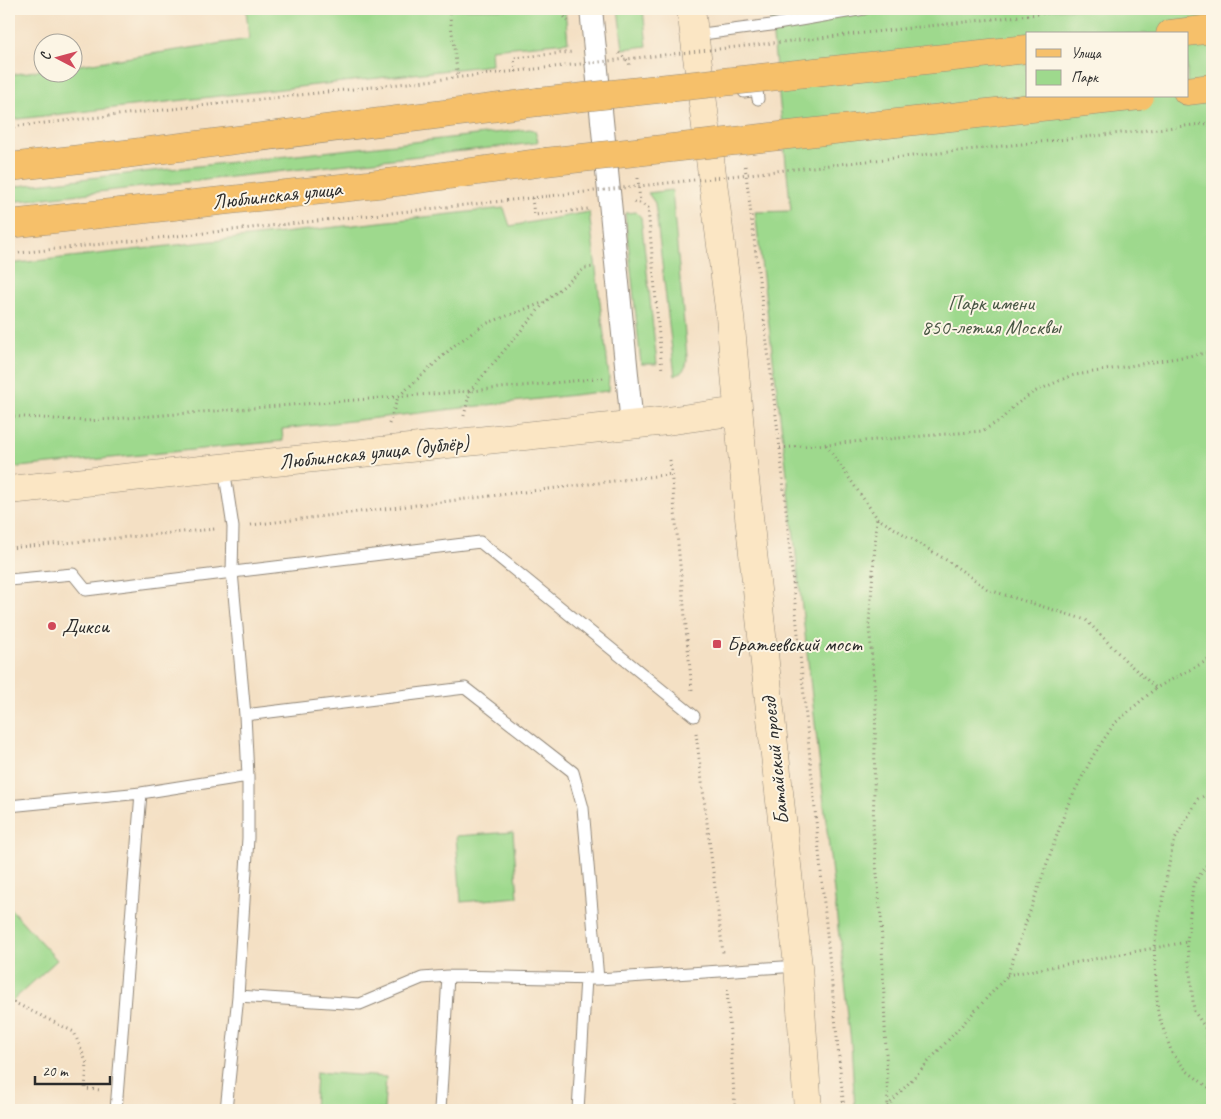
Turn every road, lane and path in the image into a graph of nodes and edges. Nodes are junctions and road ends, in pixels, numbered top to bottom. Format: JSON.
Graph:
{"nodes":[{"id":1,"x":448,"y":9,"type":"edge"},
{"id":2,"x":591,"y":9,"type":"edge"},
{"id":3,"x":864,"y":9,"type":"edge"},
{"id":4,"x":1084,"y":9,"type":"edge"},
{"id":5,"x":693,"y":22,"type":"edge"},
{"id":6,"x":1212,"y":29,"type":"edge"},
{"id":7,"x":728,"y":31,"type":"junction"},
{"id":8,"x":1187,"y":32,"type":"edge"},
{"id":9,"x":730,"y":48,"type":"dead end"},
{"id":10,"x":1026,"y":49,"type":"edge"},
{"id":11,"x":576,"y":51,"type":"dead end"},
{"id":12,"x":516,"y":72,"type":"junction"},
{"id":13,"x":458,"y":78,"type":"junction"},
{"id":14,"x":1212,"y":88,"type":"edge"},
{"id":15,"x":1188,"y":91,"type":"edge"},
{"id":16,"x":736,"y":93,"type":"dead end"},
{"id":17,"x":1122,"y":98,"type":"edge"},
{"id":18,"x":758,"y":99,"type":"dead end"},
{"id":19,"x":1212,"y":122,"type":"edge"},
{"id":20,"x":9,"y":127,"type":"edge"},
{"id":21,"x":745,"y":162,"type":"dead end"},
{"id":22,"x":9,"y":167,"type":"edge"},
{"id":23,"x":532,"y":198,"type":"junction"},
{"id":24,"x":631,"y":202,"type":"dead end"},
{"id":25,"x":596,"y":208,"type":"dead end"},
{"id":26,"x":9,"y":224,"type":"edge"},
{"id":27,"x":9,"y":254,"type":"edge"},
{"id":28,"x":602,"y":266,"type":"dead end"},
{"id":29,"x":546,"y":301,"type":"junction"},
{"id":30,"x":1212,"y":352,"type":"edge"},
{"id":31,"x":662,"y":371,"type":"dead end"},
{"id":32,"x":612,"y":378,"type":"dead end"},
{"id":33,"x":470,"y":391,"type":"junction"},
{"id":34,"x":398,"y":397,"type":"junction"},
{"id":35,"x":738,"y":411,"type":"junction"},
{"id":36,"x":9,"y":416,"type":"edge"},
{"id":37,"x":463,"y":419,"type":"dead end"},
{"id":38,"x":632,"y":425,"type":"junction"},
{"id":39,"x":388,"y":429,"type":"dead end"},
{"id":40,"x":826,"y":446,"type":"junction"},
{"id":41,"x":782,"y":448,"type":"junction"},
{"id":42,"x":670,"y":460,"type":"dead end"},
{"id":43,"x":224,"y":468,"type":"junction"},
{"id":44,"x":672,"y":474,"type":"junction"},
{"id":45,"x":9,"y":490,"type":"edge"},
{"id":46,"x":876,"y":518,"type":"junction"},
{"id":47,"x":233,"y":527,"type":"junction"},
{"id":48,"x":9,"y":548,"type":"edge"},
{"id":49,"x":232,"y":572,"type":"junction"},
{"id":50,"x":9,"y":580,"type":"edge"},
{"id":51,"x":1212,"y":658,"type":"edge"},
{"id":52,"x":1156,"y":688,"type":"junction"},
{"id":53,"x":245,"y":714,"type":"junction"},
{"id":54,"x":694,"y":716,"type":"junction"},
{"id":55,"x":248,"y":776,"type":"junction"},
{"id":56,"x":1212,"y":792,"type":"edge"},
{"id":57,"x":141,"y":793,"type":"junction"},
{"id":58,"x":9,"y":806,"type":"edge"},
{"id":59,"x":1212,"y":857,"type":"edge"},
{"id":60,"x":1187,"y":942,"type":"junction"},
{"id":61,"x":1154,"y":947,"type":"junction"},
{"id":62,"x":798,"y":966,"type":"junction"},
{"id":63,"x":725,"y":971,"type":"junction"},
{"id":64,"x":448,"y":976,"type":"junction"},
{"id":65,"x":1007,"y":976,"type":"junction"},
{"id":66,"x":586,"y":978,"type":"junction"},
{"id":67,"x":598,"y":979,"type":"junction"},
{"id":68,"x":238,"y":996,"type":"junction"},
{"id":69,"x":9,"y":1000,"type":"edge"},
{"id":70,"x":1212,"y":1038,"type":"edge"},
{"id":71,"x":1212,"y":1090,"type":"edge"},
{"id":72,"x":118,"y":1091,"type":"junction"},
{"id":73,"x":888,"y":1106,"type":"junction"},
{"id":74,"x":116,"y":1110,"type":"edge"},
{"id":75,"x":226,"y":1110,"type":"edge"},
{"id":76,"x":341,"y":1110,"type":"edge"},
{"id":77,"x":380,"y":1110,"type":"edge"},
{"id":78,"x":440,"y":1110,"type":"edge"},
{"id":79,"x":578,"y":1110,"type":"edge"},
{"id":80,"x":736,"y":1110,"type":"edge"},
{"id":81,"x":808,"y":1110,"type":"edge"},
{"id":82,"x":844,"y":1110,"type":"edge"},
{"id":83,"x":884,"y":1110,"type":"edge"}],
"edges":[{"from":1,"to":13,"type":"path"},
{"from":2,"to":38,"type":"street"},
{"from":3,"to":7,"type":"lane"},
{"from":4,"to":12,"type":"path","bridge":true},
{"from":5,"to":7,"type":"lane"},
{"from":5,"to":35,"type":"main road","name":"Батайский проезд"},
{"from":6,"to":8,"type":"main road"},
{"from":7,"to":9,"type":"path"},
{"from":10,"to":22,"type":"main road","bridge":true},
{"from":11,"to":12,"type":"path"},
{"from":12,"to":13,"type":"path"},
{"from":13,"to":20,"type":"path"},
{"from":14,"to":15,"type":"main road"},
{"from":16,"to":18,"type":"lane"},
{"from":17,"to":26,"type":"main road","name":"Люблинская улица","bridge":true},
{"from":19,"to":23,"type":"path","bridge":true},
{"from":21,"to":41,"type":"path"},
{"from":23,"to":25,"type":"path"},
{"from":23,"to":27,"type":"path"},
{"from":24,"to":31,"type":"path"},
{"from":28,"to":29,"type":"path"},
{"from":29,"to":33,"type":"path"},
{"from":29,"to":34,"type":"path"},
{"from":30,"to":40,"type":"path"},
{"from":32,"to":33,"type":"path"},
{"from":33,"to":34,"type":"path"},
{"from":33,"to":37,"type":"path"},
{"from":34,"to":36,"type":"path"},
{"from":34,"to":39,"type":"path"},
{"from":35,"to":38,"type":"main road","name":"Люблинская улица (дублёр)"},
{"from":35,"to":62,"type":"main road","name":"Батайский проезд"},
{"from":38,"to":43,"type":"main road","name":"Люблинская улица (дублёр)"},
{"from":40,"to":41,"type":"path"},
{"from":40,"to":46,"type":"path"},
{"from":41,"to":82,"type":"path"},
{"from":42,"to":44,"type":"path"},
{"from":43,"to":45,"type":"main road","name":"Люблинская улица (дублёр)"},
{"from":43,"to":47,"type":"lane"},
{"from":44,"to":47,"type":"path"},
{"from":44,"to":54,"type":"path"},
{"from":46,"to":52,"type":"path"},
{"from":46,"to":73,"type":"path"},
{"from":47,"to":48,"type":"path"},
{"from":47,"to":49,"type":"lane"},
{"from":49,"to":50,"type":"lane"},
{"from":49,"to":53,"type":"lane"},
{"from":49,"to":54,"type":"lane"},
{"from":51,"to":52,"type":"path"},
{"from":52,"to":65,"type":"path"},
{"from":53,"to":55,"type":"lane"},
{"from":53,"to":67,"type":"lane"},
{"from":54,"to":63,"type":"path"},
{"from":55,"to":57,"type":"lane"},
{"from":55,"to":68,"type":"lane"},
{"from":56,"to":61,"type":"path"},
{"from":57,"to":58,"type":"lane"},
{"from":57,"to":72,"type":"lane"},
{"from":59,"to":60,"type":"path"},
{"from":60,"to":61,"type":"path"},
{"from":60,"to":70,"type":"path"},
{"from":61,"to":65,"type":"path"},
{"from":61,"to":71,"type":"path"},
{"from":62,"to":63,"type":"lane"},
{"from":62,"to":81,"type":"main road","name":"Батайский проезд"},
{"from":63,"to":67,"type":"lane"},
{"from":63,"to":80,"type":"path"},
{"from":64,"to":66,"type":"lane"},
{"from":64,"to":68,"type":"lane"},
{"from":64,"to":78,"type":"lane"},
{"from":65,"to":73,"type":"path"},
{"from":66,"to":67,"type":"lane"},
{"from":66,"to":79,"type":"lane"},
{"from":68,"to":75,"type":"lane"},
{"from":69,"to":72,"type":"path"},
{"from":72,"to":74,"type":"lane"},
{"from":73,"to":83,"type":"path"},
{"from":76,"to":77,"type":"path"}]}
